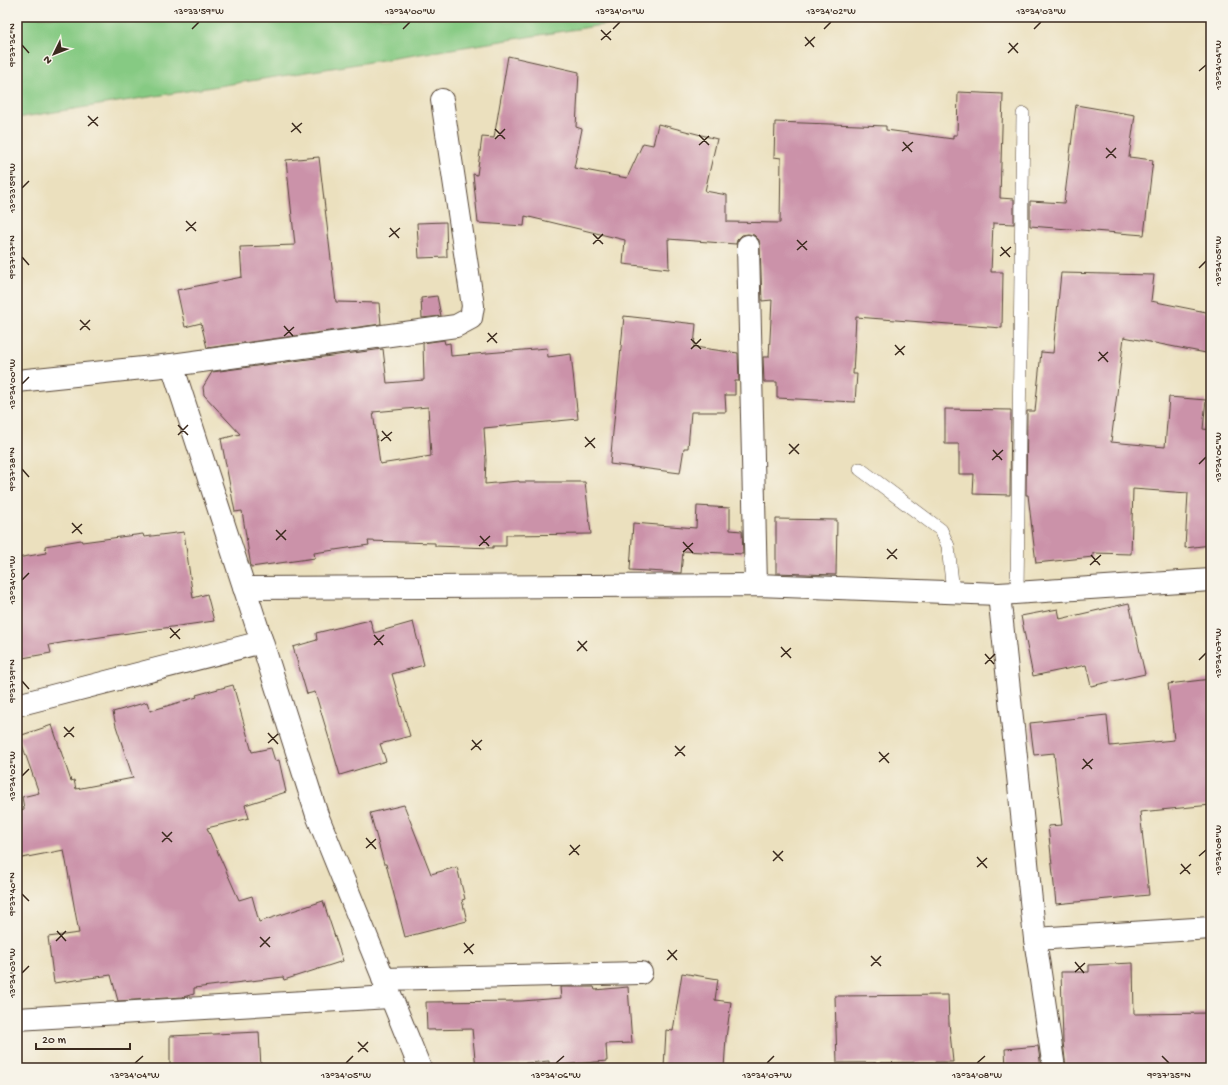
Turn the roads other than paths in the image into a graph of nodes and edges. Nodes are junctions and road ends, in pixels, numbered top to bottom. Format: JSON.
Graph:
{"nodes":[{"id":1,"x":442,"y":100,"type":"dead end"},
{"id":2,"x":1023,"y":114,"type":"dead end"},
{"id":3,"x":748,"y":246,"type":"dead end"},
{"id":4,"x":172,"y":365,"type":"junction"},
{"id":5,"x":17,"y":381,"type":"edge"},
{"id":6,"x":860,"y":469,"type":"dead end"},
{"id":7,"x":1211,"y":580,"type":"edge"},
{"id":8,"x":756,"y":585,"type":"junction"},
{"id":9,"x":244,"y":588,"type":"junction"},
{"id":10,"x":953,"y":592,"type":"junction"},
{"id":11,"x":1008,"y":593,"type":"junction"},
{"id":12,"x":262,"y":642,"type":"junction"},
{"id":13,"x":17,"y":705,"type":"edge"},
{"id":14,"x":1211,"y":928,"type":"edge"},
{"id":15,"x":1035,"y":939,"type":"junction"},
{"id":16,"x":640,"y":973,"type":"dead end"},
{"id":17,"x":387,"y":988,"type":"junction"},
{"id":18,"x":17,"y":1019,"type":"edge"},
{"id":19,"x":420,"y":1068,"type":"edge"},
{"id":20,"x":1054,"y":1068,"type":"edge"}],
"edges":[{"from":1,"to":4,"type":"street"},
{"from":2,"to":11,"type":"lane"},
{"from":3,"to":8,"type":"street"},
{"from":4,"to":5,"type":"street"},
{"from":4,"to":9,"type":"street"},
{"from":6,"to":10,"type":"lane"},
{"from":7,"to":11,"type":"street"},
{"from":8,"to":9,"type":"street"},
{"from":8,"to":10,"type":"street"},
{"from":9,"to":12,"type":"street"},
{"from":10,"to":11,"type":"street"},
{"from":11,"to":15,"type":"street"},
{"from":12,"to":13,"type":"street"},
{"from":12,"to":17,"type":"street"},
{"from":14,"to":15,"type":"street"},
{"from":15,"to":20,"type":"street"},
{"from":16,"to":17,"type":"street"},
{"from":17,"to":18,"type":"street"},
{"from":17,"to":19,"type":"street"}]}
